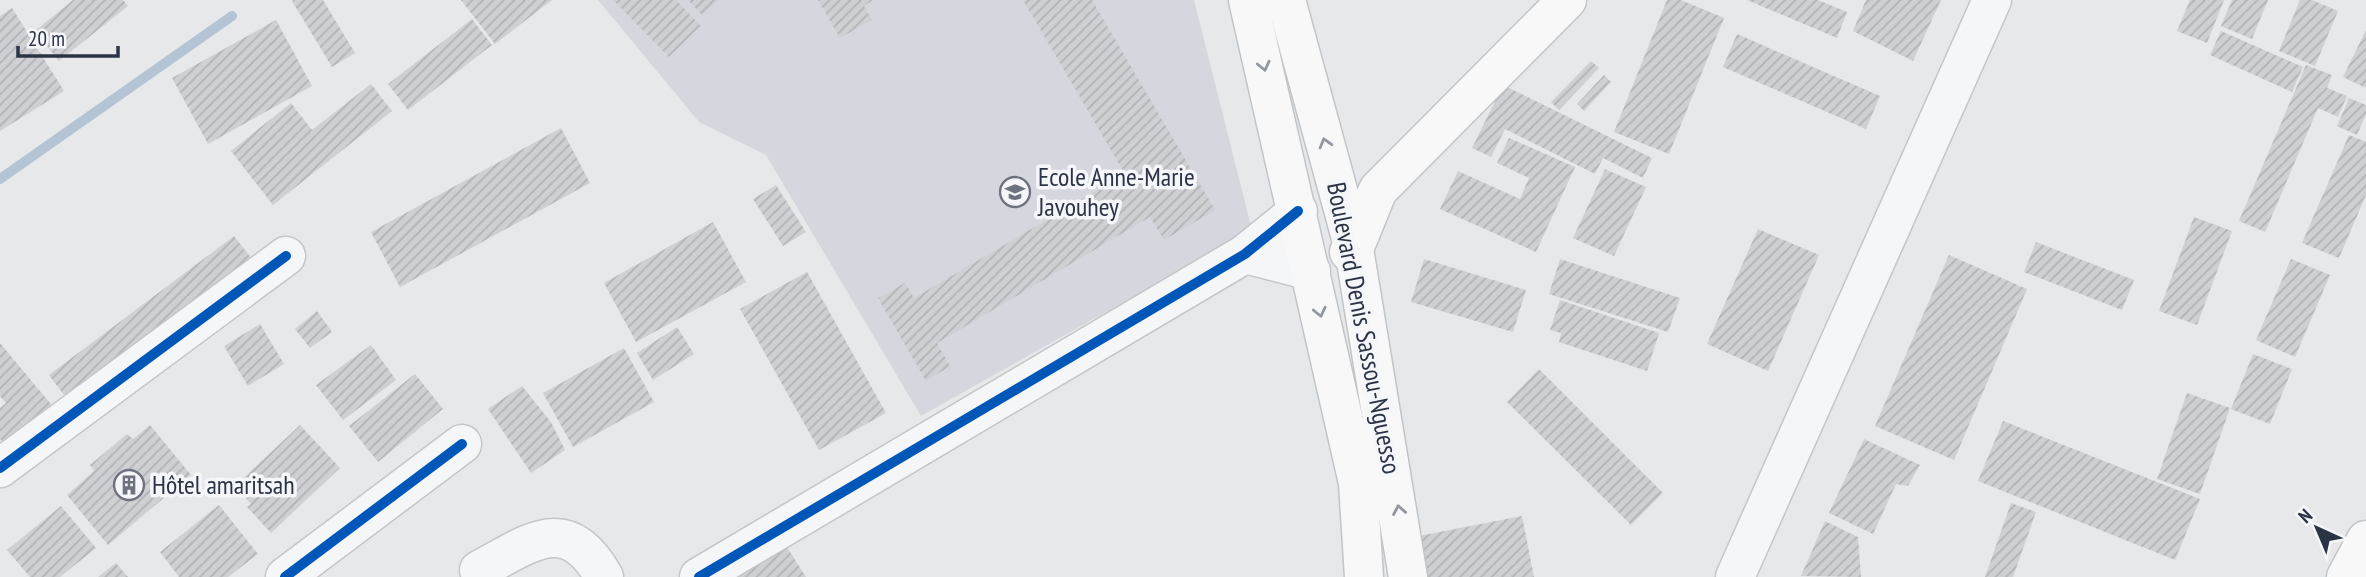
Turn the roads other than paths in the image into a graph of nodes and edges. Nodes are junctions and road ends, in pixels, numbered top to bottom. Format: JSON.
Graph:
{"nodes":[{"id":1,"x":1248,"y":0,"type":"edge"},
{"id":2,"x":1286,"y":0,"type":"edge"},
{"id":3,"x":1567,"y":0,"type":"edge"},
{"id":4,"x":1992,"y":0,"type":"edge"},
{"id":5,"x":1378,"y":190,"type":"junction"},
{"id":6,"x":1339,"y":191,"type":"junction"},
{"id":7,"x":1298,"y":211,"type":"junction"},
{"id":8,"x":1354,"y":249,"type":"junction"},
{"id":9,"x":1245,"y":254,"type":"junction"},
{"id":10,"x":286,"y":256,"type":"dead end"},
{"id":11,"x":1311,"y":271,"type":"junction"},
{"id":12,"x":462,"y":444,"type":"dead end"},
{"id":13,"x":0,"y":468,"type":"edge"},
{"id":14,"x":2366,"y":540,"type":"edge"},
{"id":15,"x":479,"y":570,"type":"dead end"},
{"id":16,"x":285,"y":577,"type":"edge"},
{"id":17,"x":604,"y":577,"type":"edge"},
{"id":18,"x":699,"y":577,"type":"edge"},
{"id":19,"x":1364,"y":577,"type":"edge"},
{"id":20,"x":1408,"y":577,"type":"edge"},
{"id":21,"x":1735,"y":577,"type":"edge"},
{"id":22,"x":2346,"y":577,"type":"edge"}],
"edges":[{"from":1,"to":7,"type":"main road","name":"Boulevard Denis Sassou-Nguesso","one_way":true},
{"from":6,"to":2,"type":"main road","name":"Boulevard Denis Sassou-Nguesso","one_way":true},
{"from":3,"to":5,"type":"main road"},
{"from":4,"to":21,"type":"street"},
{"from":5,"to":6,"type":"main road"},
{"from":5,"to":8,"type":"main road"},
{"from":6,"to":7,"type":"main road"},
{"from":6,"to":8,"type":"main road","name":"Boulevard Denis Sassou-Nguesso"},
{"from":7,"to":9,"type":"street"},
{"from":7,"to":11,"type":"main road","name":"Boulevard Denis Sassou-Nguesso"},
{"from":8,"to":11,"type":"main road"},
{"from":20,"to":8,"type":"main road","name":"Boulevard Denis Sassou-Nguesso","one_way":true},
{"from":9,"to":11,"type":"street"},
{"from":9,"to":18,"type":"street"},
{"from":10,"to":13,"type":"street"},
{"from":11,"to":19,"type":"main road","name":"Boulevard Denis Sassou-Nguesso","one_way":true},
{"from":12,"to":16,"type":"street"},
{"from":14,"to":22,"type":"main road"},
{"from":15,"to":17,"type":"street"}]}
